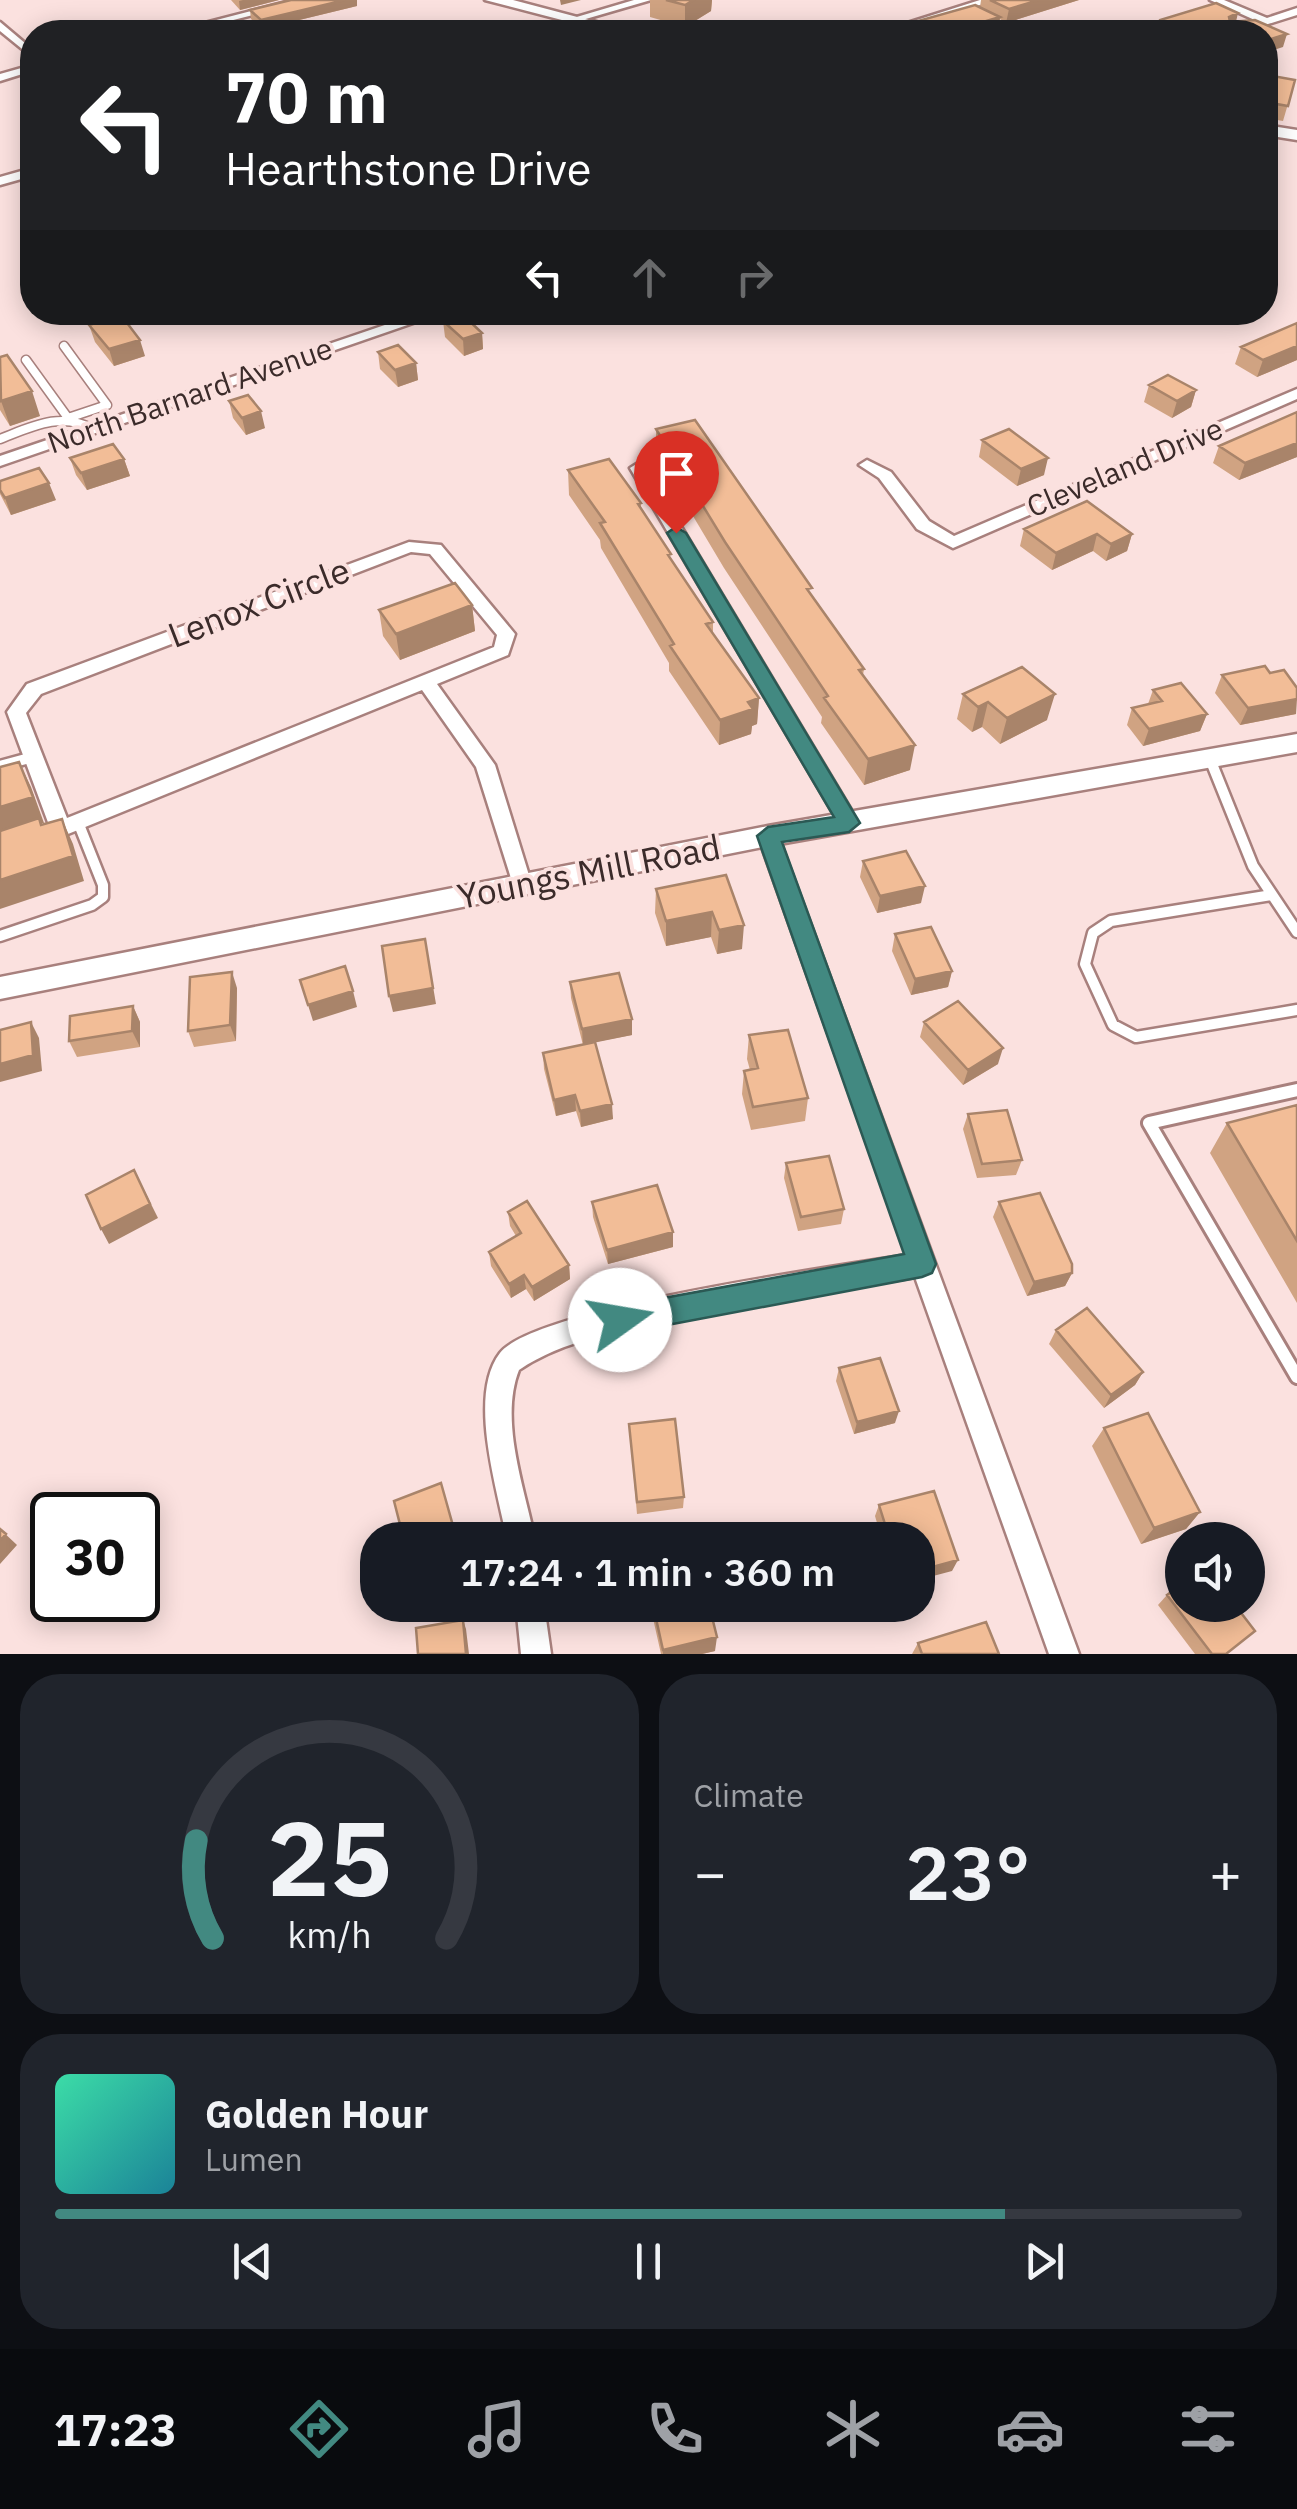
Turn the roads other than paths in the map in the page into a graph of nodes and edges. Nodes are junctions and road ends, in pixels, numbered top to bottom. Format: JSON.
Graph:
{"nodes":[{"id":1,"x":307,"y":0,"type":"edge"},
{"id":2,"x":646,"y":0,"type":"edge"},
{"id":3,"x":990,"y":0,"type":"edge"},
{"id":4,"x":1215,"y":0,"type":"edge"},
{"id":5,"x":500,"y":1,"type":"edge"},
{"id":6,"x":1297,"y":11,"type":"edge"},
{"id":7,"x":225,"y":20,"type":"edge"},
{"id":8,"x":557,"y":20,"type":"edge"},
{"id":9,"x":591,"y":20,"type":"edge"},
{"id":10,"x":924,"y":20,"type":"edge"},
{"id":11,"x":1264,"y":20,"type":"edge"},
{"id":12,"x":1269,"y":20,"type":"edge"},
{"id":13,"x":0,"y":25,"type":"edge"},
{"id":14,"x":20,"y":43,"type":"edge"},
{"id":15,"x":400,"y":325,"type":"edge"},
{"id":16,"x":64,"y":346,"type":"dead end"},
{"id":17,"x":26,"y":360,"type":"dead end"},
{"id":18,"x":1297,"y":394,"type":"edge"},
{"id":19,"x":68,"y":418,"type":"junction"},
{"id":20,"x":93,"y":429,"type":"junction"},
{"id":21,"x":0,"y":438,"type":"edge"},
{"id":22,"x":0,"y":461,"type":"edge"},
{"id":23,"x":867,"y":465,"type":"dead end"},
{"id":24,"x":638,"y":468,"type":"dead end"},
{"id":25,"x":426,"y":682,"type":"junction"},
{"id":26,"x":1297,"y":742,"type":"edge"},
{"id":27,"x":34,"y":757,"type":"junction"},
{"id":28,"x":1210,"y":759,"type":"junction"},
{"id":29,"x":0,"y":766,"type":"edge"},
{"id":30,"x":849,"y":823,"type":"junction"},
{"id":31,"x":70,"y":826,"type":"junction"},
{"id":32,"x":768,"y":836,"type":"junction"},
{"id":33,"x":0,"y":848,"type":"edge"},
{"id":34,"x":522,"y":885,"type":"junction"},
{"id":35,"x":1272,"y":895,"type":"junction"},
{"id":36,"x":1297,"y":932,"type":"edge"},
{"id":37,"x":0,"y":936,"type":"edge"},
{"id":38,"x":0,"y":988,"type":"edge"},
{"id":39,"x":1297,"y":1010,"type":"edge"},
{"id":40,"x":1297,"y":1090,"type":"edge"},
{"id":41,"x":922,"y":1264,"type":"junction"},
{"id":42,"x":1297,"y":1376,"type":"edge"},
{"id":43,"x":518,"y":1522,"type":"edge"},
{"id":44,"x":532,"y":1622,"type":"edge"},
{"id":45,"x":536,"y":1654,"type":"edge"},
{"id":46,"x":1064,"y":1654,"type":"edge"}],
"edges":[{"from":1,"to":7,"type":"street"},
{"from":2,"to":9,"type":"street"},
{"from":3,"to":10,"type":"street"},
{"from":4,"to":11,"type":"street"},
{"from":5,"to":8,"type":"main road"},
{"from":6,"to":12,"type":"street"},
{"from":13,"to":14,"type":"street"},
{"from":15,"to":20,"type":"street","name":"North Barnard Avenue"},
{"from":16,"to":19,"type":"lane"},
{"from":17,"to":19,"type":"lane"},
{"from":18,"to":23,"type":"street","name":"Cleveland Drive"},
{"from":19,"to":20,"type":"lane"},
{"from":19,"to":21,"type":"lane"},
{"from":20,"to":22,"type":"street","name":"North Barnard Avenue"},
{"from":24,"to":30,"type":"street"},
{"from":25,"to":27,"type":"street","name":"Lenox Circle"},
{"from":25,"to":31,"type":"street","name":"Lenox Circle"},
{"from":25,"to":34,"type":"street"},
{"from":26,"to":28,"type":"street","name":"Youngs Mill Road"},
{"from":27,"to":29,"type":"lane"},
{"from":27,"to":31,"type":"street","name":"Lenox Circle"},
{"from":28,"to":30,"type":"street","name":"Youngs Mill Road"},
{"from":28,"to":35,"type":"lane"},
{"from":30,"to":32,"type":"street","name":"Youngs Mill Road"},
{"from":31,"to":33,"type":"street","name":"Lenox Circle"},
{"from":31,"to":37,"type":"lane"},
{"from":32,"to":34,"type":"street","name":"Youngs Mill Road"},
{"from":32,"to":41,"type":"street"},
{"from":34,"to":38,"type":"street","name":"Youngs Mill Road"},
{"from":35,"to":36,"type":"lane"},
{"from":35,"to":39,"type":"lane"},
{"from":40,"to":42,"type":"lane"},
{"from":41,"to":43,"type":"street"},
{"from":41,"to":46,"type":"street"},
{"from":44,"to":45,"type":"street"}]}
